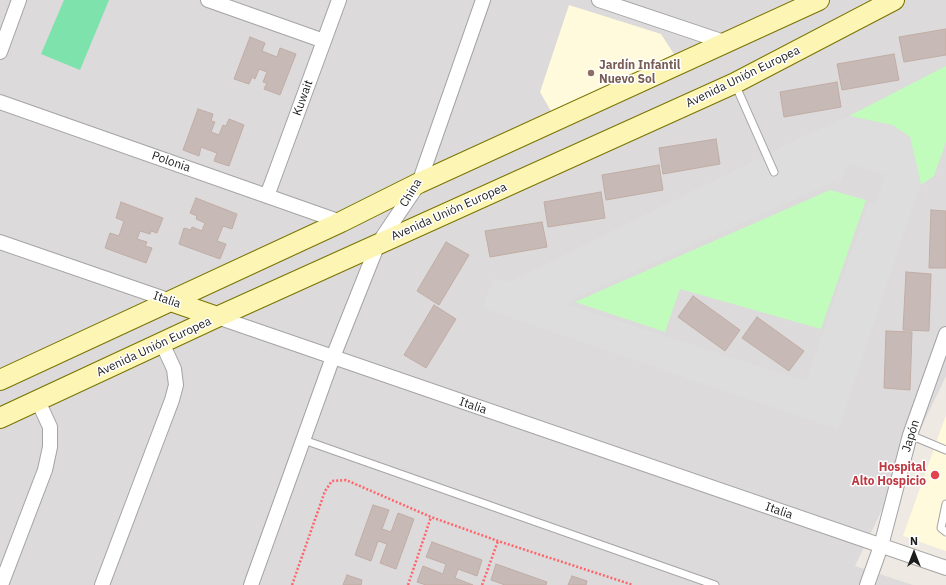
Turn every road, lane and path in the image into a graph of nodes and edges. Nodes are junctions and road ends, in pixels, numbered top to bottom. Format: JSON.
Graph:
{"nodes":[{"id":1,"x":19,"y":0,"type":"edge"},
{"id":2,"x":208,"y":0,"type":"edge"},
{"id":3,"x":339,"y":0,"type":"edge"},
{"id":4,"x":483,"y":0,"type":"edge"},
{"id":5,"x":599,"y":0,"type":"edge"},
{"id":6,"x":819,"y":0,"type":"edge"},
{"id":7,"x":894,"y":0,"type":"edge"},
{"id":8,"x":324,"y":41,"type":"junction"},
{"id":9,"x":727,"y":43,"type":"junction"},
{"id":10,"x":0,"y":52,"type":"edge"},
{"id":11,"x":735,"y":83,"type":"junction"},
{"id":12,"x":0,"y":102,"type":"edge"},
{"id":13,"x":774,"y":172,"type":"dead end"},
{"id":14,"x":419,"y":183,"type":"junction"},
{"id":15,"x":267,"y":196,"type":"junction"},
{"id":16,"x":341,"y":222,"type":"junction"},
{"id":17,"x":0,"y":242,"type":"edge"},
{"id":18,"x":378,"y":244,"type":"junction"},
{"id":19,"x":171,"y":301,"type":"junction"},
{"id":20,"x":217,"y":317,"type":"junction"},
{"id":21,"x":946,"y":334,"type":"edge"},
{"id":22,"x":162,"y":344,"type":"junction"},
{"id":23,"x":333,"y":358,"type":"junction"},
{"id":24,"x":1,"y":378,"type":"edge"},
{"id":25,"x":38,"y":401,"type":"junction"},
{"id":26,"x":0,"y":418,"type":"edge"},
{"id":27,"x":910,"y":435,"type":"junction"},
{"id":28,"x":304,"y":440,"type":"junction"},
{"id":29,"x":946,"y":450,"type":"edge"},
{"id":30,"x":946,"y":504,"type":"edge"},
{"id":31,"x":432,"y":517,"type":"junction"},
{"id":32,"x":946,"y":532,"type":"edge"},
{"id":33,"x":498,"y":541,"type":"junction"},
{"id":34,"x":881,"y":546,"type":"junction"},
{"id":35,"x":946,"y":568,"type":"edge"},
{"id":36,"x":2,"y":585,"type":"edge"},
{"id":37,"x":102,"y":585,"type":"edge"},
{"id":38,"x":251,"y":585,"type":"edge"},
{"id":39,"x":292,"y":585,"type":"edge"},
{"id":40,"x":408,"y":585,"type":"edge"},
{"id":41,"x":482,"y":585,"type":"edge"},
{"id":42,"x":633,"y":585,"type":"edge"},
{"id":43,"x":715,"y":585,"type":"edge"},
{"id":44,"x":868,"y":585,"type":"edge"}],
"edges":[{"from":1,"to":10,"type":"street"},
{"from":2,"to":8,"type":"street"},
{"from":3,"to":8,"type":"street","name":"Kuwait"},
{"from":4,"to":14,"type":"street","name":"China"},
{"from":5,"to":9,"type":"street"},
{"from":6,"to":9,"type":"street"},
{"from":7,"to":11,"type":"street","name":"Avenida Unión Europea"},
{"from":8,"to":15,"type":"street","name":"Kuwait"},
{"from":9,"to":14,"type":"street"},
{"from":11,"to":13,"type":"lane"},
{"from":11,"to":18,"type":"street","name":"Avenida Unión Europea"},
{"from":12,"to":15,"type":"street","name":"Polonia"},
{"from":14,"to":16,"type":"street"},
{"from":14,"to":18,"type":"street","name":"China"},
{"from":15,"to":16,"type":"street","name":"Polonia"},
{"from":16,"to":19,"type":"street"},
{"from":17,"to":19,"type":"street","name":"Italia"},
{"from":18,"to":20,"type":"street","name":"Avenida Unión Europea"},
{"from":18,"to":23,"type":"street","name":"China"},
{"from":19,"to":20,"type":"street","name":"Italia"},
{"from":19,"to":24,"type":"street"},
{"from":20,"to":22,"type":"street","name":"Avenida Unión Europea"},
{"from":20,"to":23,"type":"street","name":"Italia"},
{"from":21,"to":27,"type":"street","name":"Japón"},
{"from":22,"to":25,"type":"street","name":"Avenida Unión Europea"},
{"from":22,"to":37,"type":"street"},
{"from":23,"to":28,"type":"street","name":"China"},
{"from":23,"to":34,"type":"street","name":"Italia"},
{"from":25,"to":26,"type":"street","name":"Avenida Unión Europea"},
{"from":25,"to":36,"type":"street"},
{"from":27,"to":29,"type":"lane"},
{"from":27,"to":34,"type":"street","name":"Japón"},
{"from":28,"to":38,"type":"street","name":"China"},
{"from":28,"to":43,"type":"lane"},
{"from":30,"to":32,"type":"lane"},
{"from":31,"to":33,"type":"path"},
{"from":31,"to":39,"type":"path"},
{"from":31,"to":40,"type":"path"},
{"from":33,"to":41,"type":"path"},
{"from":33,"to":42,"type":"path"},
{"from":34,"to":35,"type":"street","name":"Italia"},
{"from":34,"to":44,"type":"street","name":"Japón"}]}
